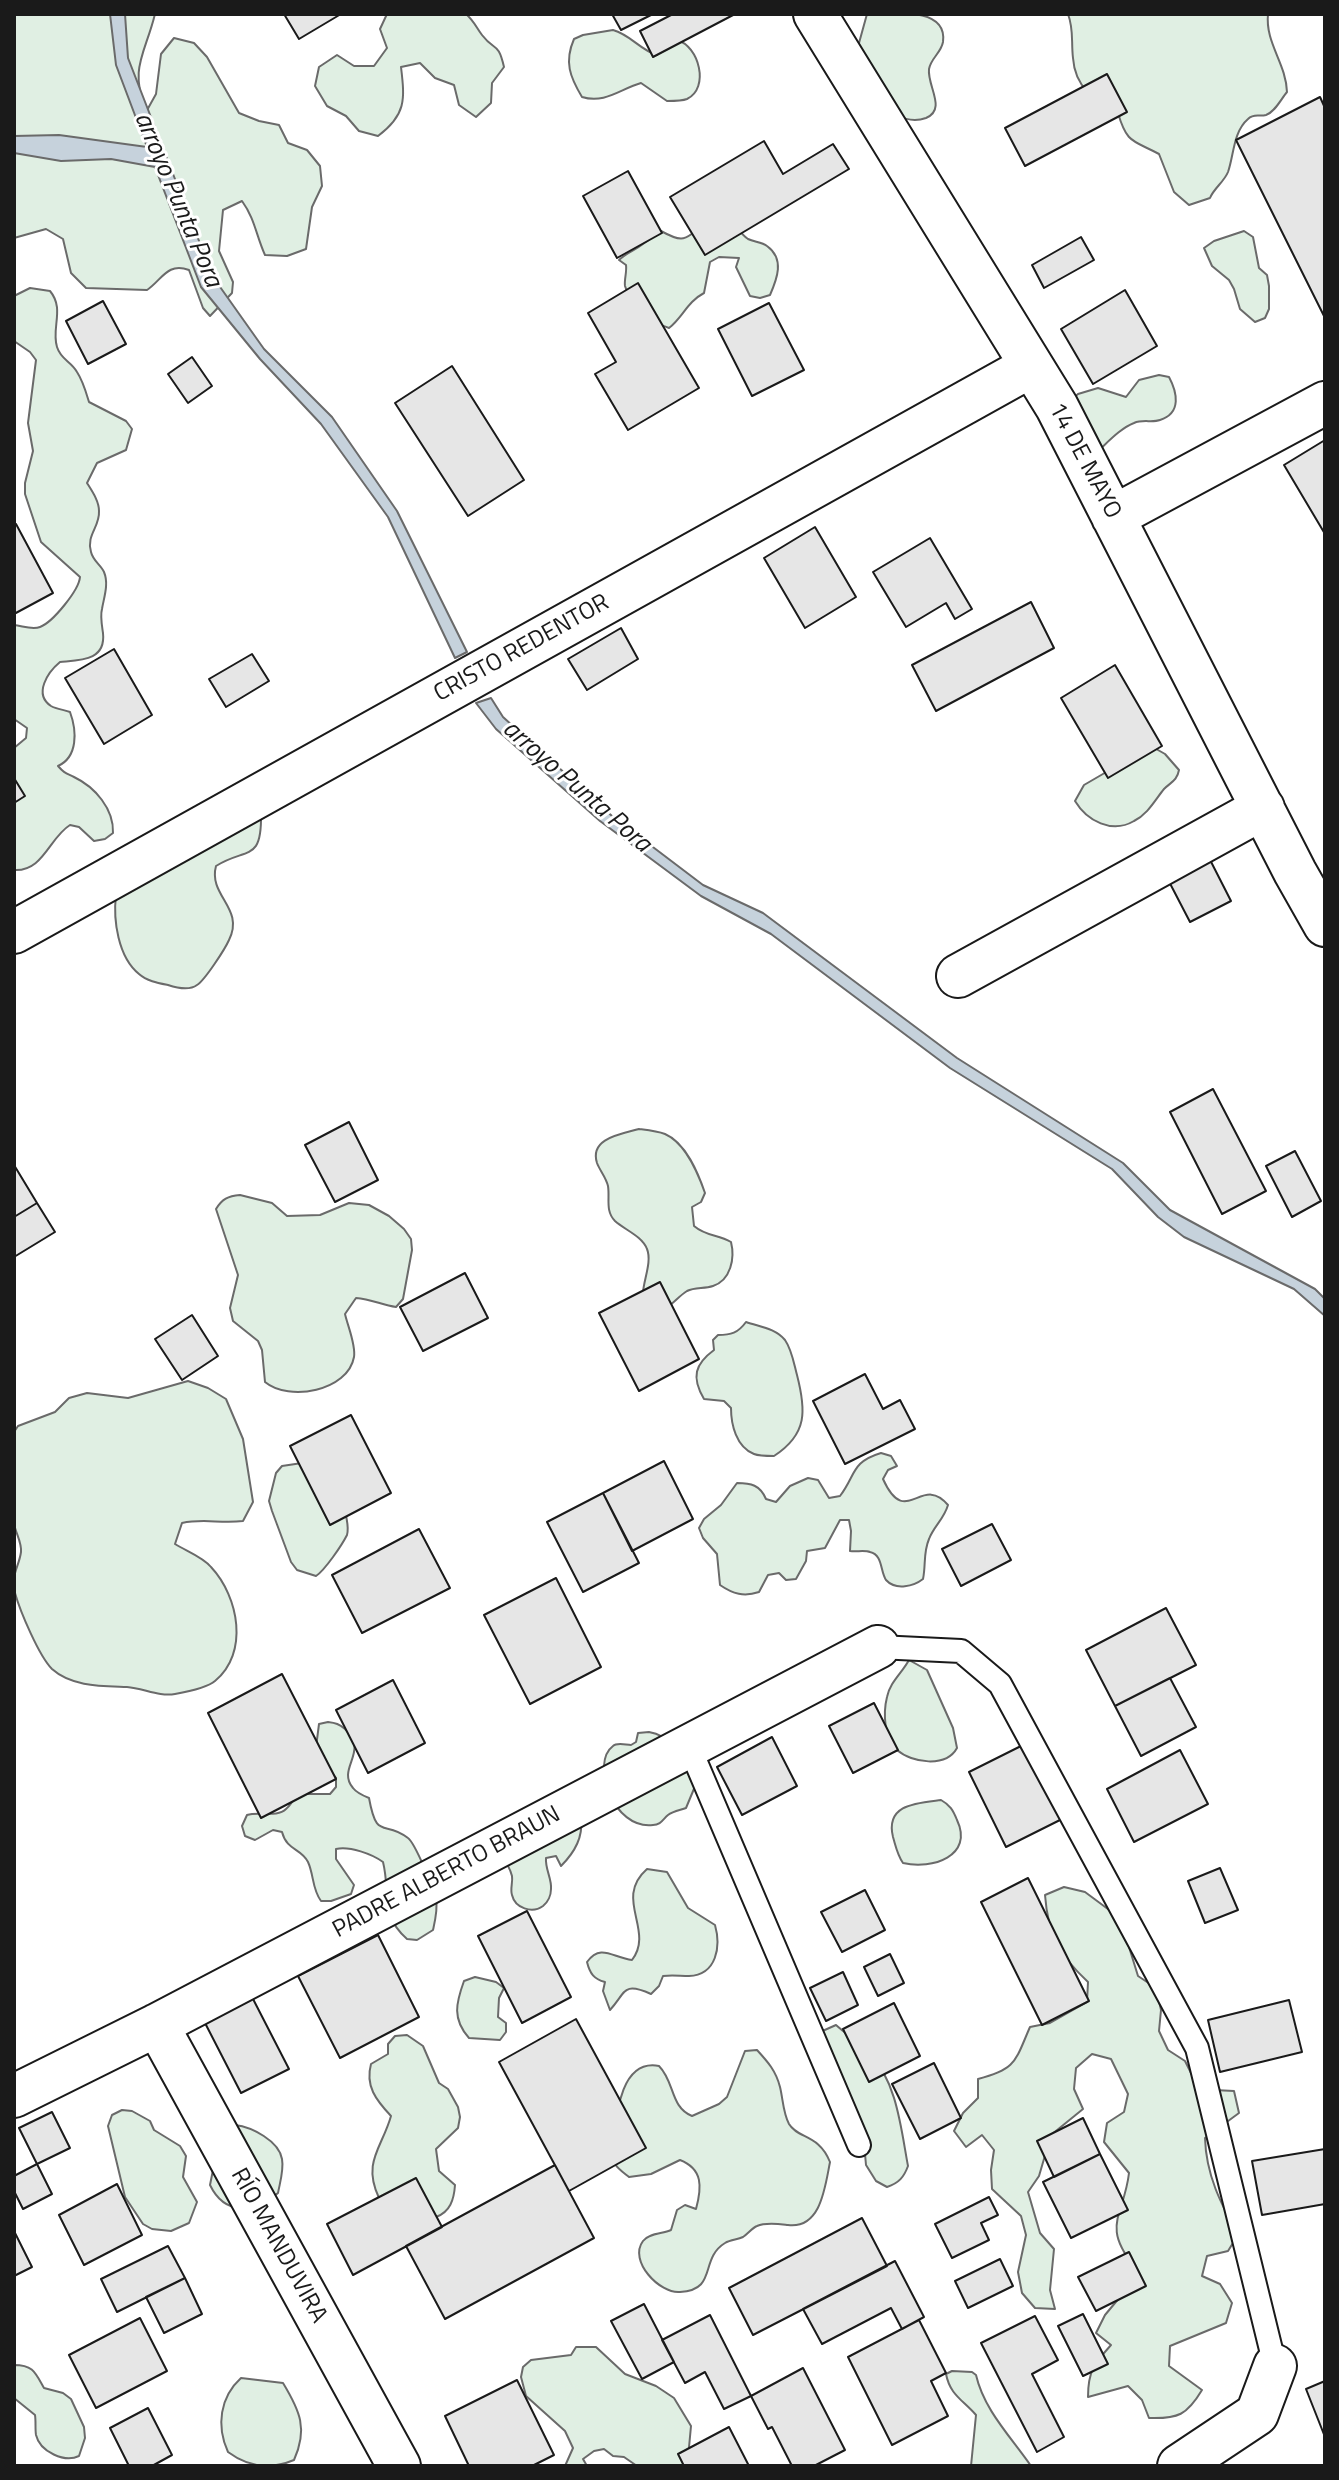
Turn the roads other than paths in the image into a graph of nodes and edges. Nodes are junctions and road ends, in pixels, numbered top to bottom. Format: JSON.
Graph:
{"nodes":[{"id":1,"x":815,"y":14,"type":"edge"},
{"id":2,"x":1031,"y":366,"type":"junction"},
{"id":3,"x":1325,"y":403,"type":"edge"},
{"id":4,"x":1113,"y":517,"type":"junction"},
{"id":5,"x":1263,"y":808,"type":"junction"},
{"id":6,"x":1325,"y":925,"type":"edge"},
{"id":7,"x":14,"y":932,"type":"edge"},
{"id":8,"x":958,"y":976,"type":"dead end"},
{"id":9,"x":878,"y":1647,"type":"joint"},
{"id":10,"x":689,"y":1746,"type":"junction"},
{"id":11,"x":157,"y":2025,"type":"junction"},
{"id":12,"x":14,"y":2096,"type":"edge"},
{"id":13,"x":859,"y":2145,"type":"dead end"},
{"id":14,"x":1275,"y":2366,"type":"joint"},
{"id":15,"x":399,"y":2466,"type":"edge"},
{"id":16,"x":1179,"y":2466,"type":"edge"}],
"edges":[{"from":1,"to":2,"type":"street","name":"14 DE MAYO"},
{"from":2,"to":4,"type":"street","name":"14 DE MAYO"},
{"from":2,"to":7,"type":"street","name":"CRISTO REDENTOR"},
{"from":3,"to":4,"type":"street"},
{"from":4,"to":5,"type":"street","name":"14 DE MAYO"},
{"from":5,"to":6,"type":"street","name":"14 DE MAYO"},
{"from":5,"to":8,"type":"street"},
{"from":9,"to":10,"type":"street","name":"PADRE ALBERTO BRAUN"},
{"from":9,"to":14,"type":"lane"},
{"from":10,"to":11,"type":"street","name":"PADRE ALBERTO BRAUN"},
{"from":10,"to":13,"type":"lane"},
{"from":11,"to":12,"type":"street","name":"PADRE ALBERTO BRAUN"},
{"from":11,"to":15,"type":"street","name":"RÍO MANDUVIRA"},
{"from":14,"to":16,"type":"street"}]}
